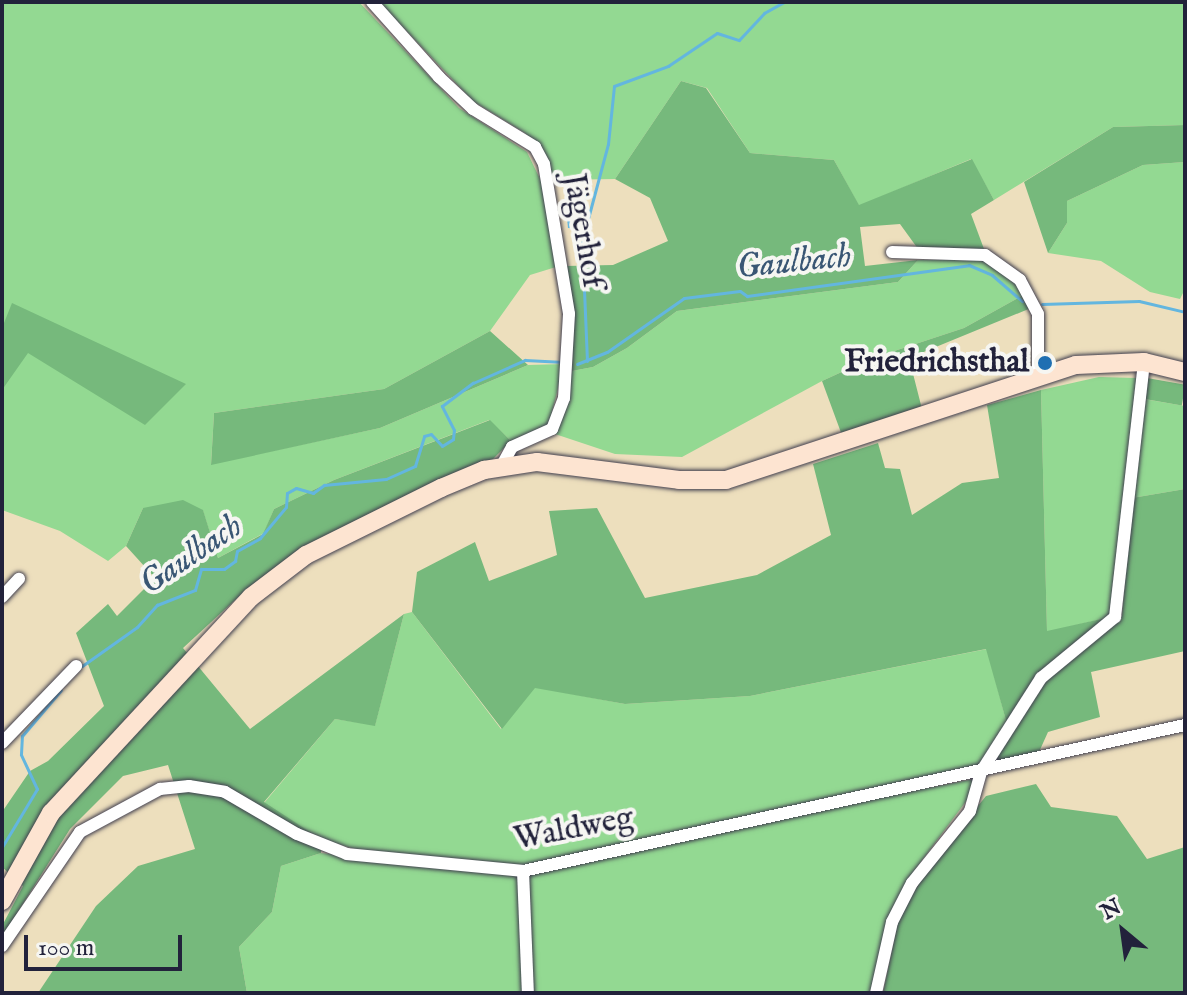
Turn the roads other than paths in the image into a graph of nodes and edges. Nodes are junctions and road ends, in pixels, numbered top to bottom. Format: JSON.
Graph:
{"nodes":[{"id":1,"x":372,"y":2,"type":"edge"},
{"id":2,"x":892,"y":252,"type":"dead end"},
{"id":3,"x":1144,"y":362,"type":"junction"},
{"id":4,"x":1185,"y":372,"type":"edge"},
{"id":5,"x":1038,"y":376,"type":"junction"},
{"id":6,"x":502,"y":465,"type":"junction"},
{"id":7,"x":19,"y":579,"type":"dead end"},
{"id":8,"x":2,"y":597,"type":"edge"},
{"id":9,"x":76,"y":666,"type":"dead end"},
{"id":10,"x":1185,"y":725,"type":"edge"},
{"id":11,"x":2,"y":743,"type":"edge"},
{"id":12,"x":981,"y":772,"type":"junction"},
{"id":13,"x":523,"y":871,"type":"junction"},
{"id":14,"x":7,"y":881,"type":"edge"},
{"id":15,"x":2,"y":901,"type":"edge"},
{"id":16,"x":2,"y":946,"type":"edge"},
{"id":17,"x":528,"y":993,"type":"edge"},
{"id":18,"x":876,"y":993,"type":"edge"}],
"edges":[{"from":1,"to":6,"type":"street","name":"Jägerhof"},
{"from":2,"to":5,"type":"street"},
{"from":3,"to":4,"type":"main road"},
{"from":3,"to":5,"type":"main road"},
{"from":3,"to":12,"type":"street"},
{"from":5,"to":6,"type":"main road"},
{"from":6,"to":14,"type":"main road"},
{"from":7,"to":8,"type":"street"},
{"from":9,"to":11,"type":"street"},
{"from":10,"to":12,"type":"street","name":"Waldweg"},
{"from":12,"to":13,"type":"street","name":"Waldweg"},
{"from":12,"to":18,"type":"street"},
{"from":13,"to":16,"type":"street","name":"Waldweg"},
{"from":13,"to":17,"type":"street"},
{"from":14,"to":15,"type":"main road"}]}
